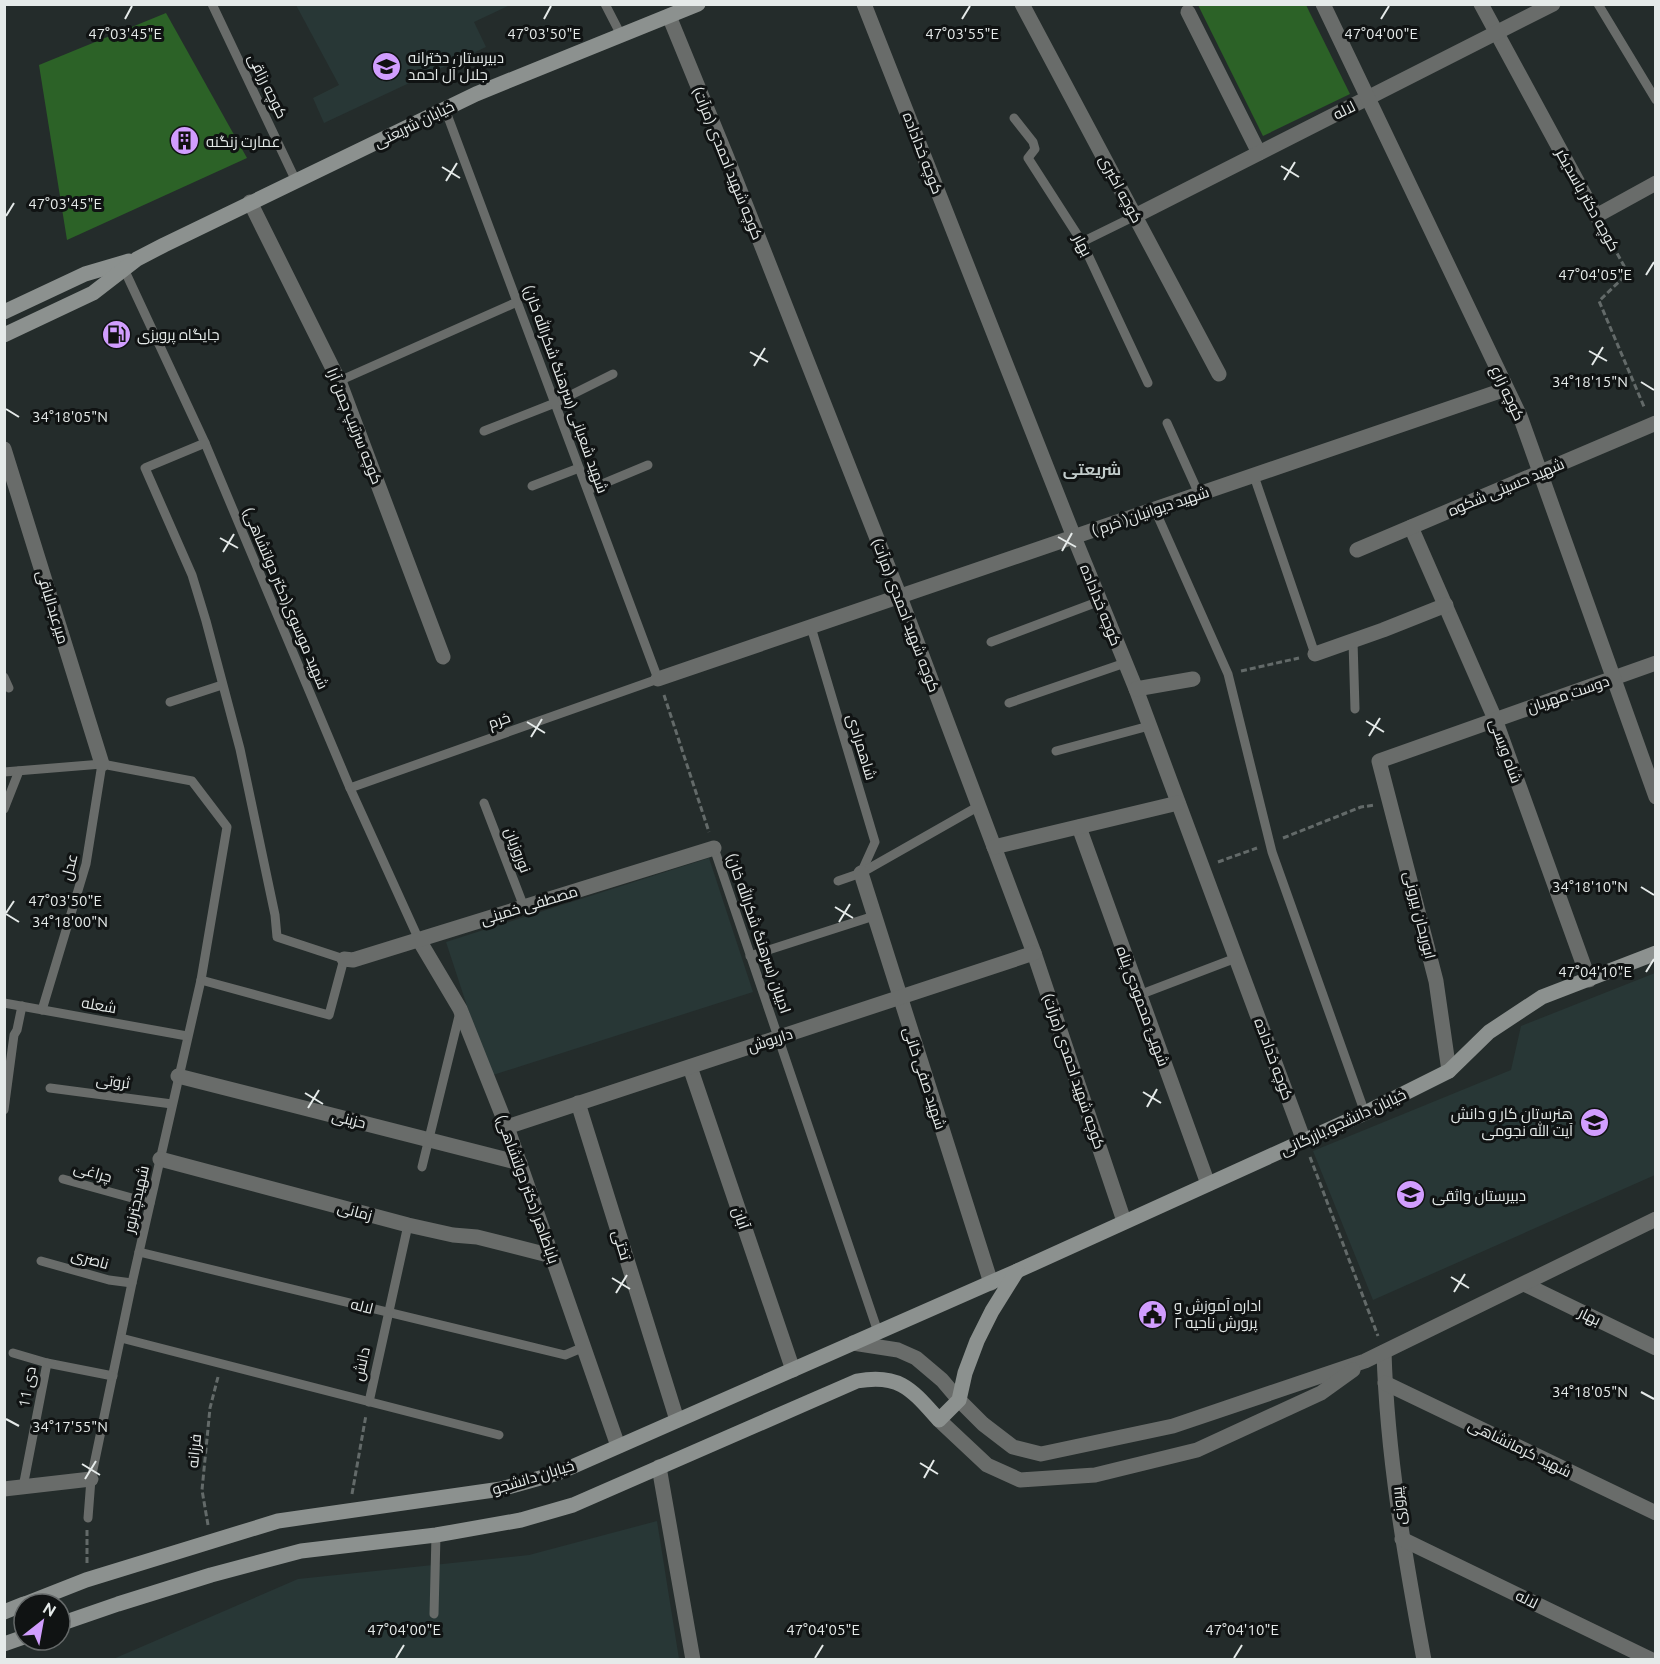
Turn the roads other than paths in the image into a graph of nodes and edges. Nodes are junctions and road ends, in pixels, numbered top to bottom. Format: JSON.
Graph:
{"nodes":[{"id":1,"x":212,"y":4,"type":"edge"},
{"id":2,"x":604,"y":4,"type":"edge"},
{"id":3,"x":698,"y":4,"type":"edge"},
{"id":4,"x":864,"y":4,"type":"edge"},
{"id":5,"x":1022,"y":4,"type":"edge"},
{"id":6,"x":1323,"y":4,"type":"edge"},
{"id":7,"x":1481,"y":4,"type":"edge"},
{"id":8,"x":1553,"y":4,"type":"edge"},
{"id":9,"x":1598,"y":4,"type":"edge"},
{"id":10,"x":1188,"y":12,"type":"dead end"},
{"id":11,"x":669,"y":16,"type":"junction"},
{"id":12,"x":1497,"y":33,"type":"junction"},
{"id":13,"x":621,"y":35,"type":"junction"},
{"id":14,"x":1368,"y":98,"type":"junction"},
{"id":15,"x":1656,"y":100,"type":"edge"},
{"id":16,"x":445,"y":109,"type":"junction"},
{"id":17,"x":1014,"y":118,"type":"dead end"},
{"id":18,"x":1259,"y":153,"type":"junction"},
{"id":19,"x":296,"y":181,"type":"junction"},
{"id":20,"x":1656,"y":183,"type":"edge"},
{"id":21,"x":250,"y":202,"type":"junction"},
{"id":22,"x":1135,"y":216,"type":"junction"},
{"id":23,"x":1082,"y":242,"type":"junction"},
{"id":24,"x":137,"y":259,"type":"junction"},
{"id":25,"x":124,"y":269,"type":"junction"},
{"id":26,"x":517,"y":302,"type":"junction"},
{"id":27,"x":4,"y":312,"type":"edge"},
{"id":28,"x":4,"y":334,"type":"edge"},
{"id":29,"x":613,"y":374,"type":"dead end"},
{"id":30,"x":1219,"y":374,"type":"dead end"},
{"id":31,"x":339,"y":381,"type":"junction"},
{"id":32,"x":1148,"y":383,"type":"dead end"},
{"id":33,"x":1506,"y":389,"type":"junction"},
{"id":34,"x":555,"y":403,"type":"junction"},
{"id":35,"x":1167,"y":423,"type":"dead end"},
{"id":36,"x":1654,"y":424,"type":"edge"},
{"id":37,"x":484,"y":431,"type":"dead end"},
{"id":38,"x":205,"y":443,"type":"junction"},
{"id":39,"x":4,"y":449,"type":"edge"},
{"id":40,"x":648,"y":465,"type":"dead end"},
{"id":41,"x":579,"y":468,"type":"junction"},
{"id":42,"x":1540,"y":472,"type":"junction"},
{"id":43,"x":1254,"y":476,"type":"junction"},
{"id":44,"x":532,"y":486,"type":"dead end"},
{"id":45,"x":588,"y":490,"type":"junction"},
{"id":46,"x":1199,"y":494,"type":"junction"},
{"id":47,"x":1155,"y":510,"type":"junction"},
{"id":48,"x":1411,"y":527,"type":"junction"},
{"id":49,"x":1074,"y":537,"type":"junction"},
{"id":50,"x":1356,"y":550,"type":"dead end"},
{"id":51,"x":900,"y":597,"type":"junction"},
{"id":52,"x":1100,"y":601,"type":"junction"},
{"id":53,"x":1446,"y":605,"type":"junction"},
{"id":54,"x":811,"y":627,"type":"junction"},
{"id":55,"x":1353,"y":641,"type":"junction"},
{"id":56,"x":991,"y":642,"type":"dead end"},
{"id":57,"x":1315,"y":654,"type":"joint"},
{"id":58,"x":443,"y":657,"type":"dead end"},
{"id":59,"x":1125,"y":663,"type":"junction"},
{"id":60,"x":1656,"y":663,"type":"edge"},
{"id":61,"x":4,"y":677,"type":"edge"},
{"id":62,"x":1612,"y":678,"type":"junction"},
{"id":63,"x":1193,"y":679,"type":"dead end"},
{"id":64,"x":658,"y":680,"type":"junction"},
{"id":65,"x":222,"y":685,"type":"junction"},
{"id":66,"x":9,"y":688,"type":"dead end"},
{"id":67,"x":1136,"y":689,"type":"junction"},
{"id":68,"x":170,"y":702,"type":"dead end"},
{"id":69,"x":1009,"y":704,"type":"dead end"},
{"id":70,"x":1355,"y":709,"type":"dead end"},
{"id":71,"x":1496,"y":719,"type":"junction"},
{"id":72,"x":1149,"y":726,"type":"junction"},
{"id":73,"x":1056,"y":751,"type":"dead end"},
{"id":74,"x":1379,"y":761,"type":"joint"},
{"id":75,"x":102,"y":764,"type":"junction"},
{"id":76,"x":19,"y":771,"type":"junction"},
{"id":77,"x":4,"y":772,"type":"edge"},
{"id":78,"x":350,"y":788,"type":"junction"},
{"id":79,"x":1656,"y":797,"type":"edge"},
{"id":80,"x":1178,"y":803,"type":"junction"},
{"id":81,"x":484,"y":804,"type":"dead end"},
{"id":82,"x":979,"y":807,"type":"junction"},
{"id":83,"x":4,"y":809,"type":"edge"},
{"id":84,"x":1079,"y":827,"type":"junction"},
{"id":85,"x":994,"y":847,"type":"junction"},
{"id":86,"x":714,"y":848,"type":"joint"},
{"id":87,"x":861,"y":873,"type":"junction"},
{"id":88,"x":838,"y":881,"type":"dead end"},
{"id":89,"x":524,"y":907,"type":"junction"},
{"id":90,"x":874,"y":916,"type":"junction"},
{"id":91,"x":419,"y":940,"type":"junction"},
{"id":92,"x":1034,"y":952,"type":"junction"},
{"id":93,"x":1656,"y":953,"type":"edge"},
{"id":94,"x":750,"y":956,"type":"junction"},
{"id":95,"x":344,"y":958,"type":"junction"},
{"id":96,"x":1236,"y":958,"type":"junction"},
{"id":97,"x":201,"y":980,"type":"junction"},
{"id":98,"x":1589,"y":980,"type":"junction"},
{"id":99,"x":1139,"y":995,"type":"junction"},
{"id":100,"x":900,"y":997,"type":"junction"},
{"id":101,"x":4,"y":1003,"type":"edge"},
{"id":102,"x":22,"y":1006,"type":"junction"},
{"id":103,"x":460,"y":1009,"type":"junction"},
{"id":104,"x":42,"y":1010,"type":"junction"},
{"id":105,"x":187,"y":1036,"type":"junction"},
{"id":106,"x":778,"y":1038,"type":"junction"},
{"id":107,"x":690,"y":1067,"type":"junction"},
{"id":108,"x":1449,"y":1071,"type":"junction"},
{"id":109,"x":178,"y":1076,"type":"junction"},
{"id":110,"x":50,"y":1088,"type":"dead end"},
{"id":111,"x":578,"y":1103,"type":"junction"},
{"id":112,"x":172,"y":1104,"type":"junction"},
{"id":113,"x":4,"y":1110,"type":"edge"},
{"id":114,"x":1365,"y":1113,"type":"junction"},
{"id":115,"x":507,"y":1127,"type":"junction"},
{"id":116,"x":429,"y":1140,"type":"junction"},
{"id":117,"x":1304,"y":1141,"type":"junction"},
{"id":118,"x":160,"y":1159,"type":"junction"},
{"id":119,"x":520,"y":1163,"type":"junction"},
{"id":120,"x":422,"y":1167,"type":"dead end"},
{"id":121,"x":63,"y":1179,"type":"dead end"},
{"id":122,"x":1208,"y":1184,"type":"junction"},
{"id":123,"x":150,"y":1203,"type":"junction"},
{"id":124,"x":1656,"y":1219,"type":"edge"},
{"id":125,"x":1124,"y":1221,"type":"junction"},
{"id":126,"x":408,"y":1225,"type":"junction"},
{"id":127,"x":139,"y":1252,"type":"junction"},
{"id":128,"x":552,"y":1256,"type":"junction"},
{"id":129,"x":41,"y":1261,"type":"dead end"},
{"id":130,"x":1017,"y":1271,"type":"junction"},
{"id":131,"x":132,"y":1283,"type":"junction"},
{"id":132,"x":990,"y":1283,"type":"junction"},
{"id":133,"x":1524,"y":1284,"type":"junction"},
{"id":134,"x":388,"y":1312,"type":"junction"},
{"id":135,"x":878,"y":1332,"type":"junction"},
{"id":136,"x":121,"y":1338,"type":"junction"},
{"id":137,"x":853,"y":1344,"type":"junction"},
{"id":138,"x":584,"y":1347,"type":"junction"},
{"id":139,"x":1656,"y":1348,"type":"edge"},
{"id":140,"x":1384,"y":1352,"type":"junction"},
{"id":141,"x":13,"y":1353,"type":"dead end"},
{"id":142,"x":1365,"y":1361,"type":"junction"},
{"id":143,"x":47,"y":1363,"type":"junction"},
{"id":144,"x":793,"y":1370,"type":"junction"},
{"id":145,"x":112,"y":1376,"type":"junction"},
{"id":146,"x":1385,"y":1383,"type":"junction"},
{"id":147,"x":959,"y":1400,"type":"junction"},
{"id":148,"x":369,"y":1402,"type":"junction"},
{"id":149,"x":677,"y":1420,"type":"junction"},
{"id":150,"x":939,"y":1420,"type":"junction"},
{"id":151,"x":499,"y":1435,"type":"dead end"},
{"id":152,"x":618,"y":1446,"type":"junction"},
{"id":153,"x":659,"y":1467,"type":"junction"},
{"id":154,"x":91,"y":1479,"type":"junction"},
{"id":155,"x":23,"y":1486,"type":"junction"},
{"id":156,"x":4,"y":1489,"type":"edge"},
{"id":157,"x":1656,"y":1513,"type":"edge"},
{"id":158,"x":88,"y":1518,"type":"road end"},
{"id":159,"x":436,"y":1535,"type":"junction"},
{"id":160,"x":1402,"y":1539,"type":"junction"},
{"id":161,"x":55,"y":1592,"type":"edge"},
{"id":162,"x":434,"y":1614,"type":"dead end"},
{"id":163,"x":72,"y":1620,"type":"edge"},
{"id":164,"x":693,"y":1659,"type":"edge"},
{"id":165,"x":1424,"y":1659,"type":"edge"},
{"id":166,"x":1652,"y":1659,"type":"edge"}],
"edges":[{"from":1,"to":19,"type":"lane","name":"کوچه رزاقی"},
{"from":2,"to":13,"type":"lane"},
{"from":3,"to":11,"type":"main road","name":"خیابان شریعتی"},
{"from":4,"to":49,"type":"street","name":"کوچه خداداده"},
{"from":5,"to":22,"type":"street","name":"کوچه اکبری"},
{"from":6,"to":14,"type":"street","name":"کوچه زارع"},
{"from":7,"to":12,"type":"street","name":"کوچه دکتر باسدیکر"},
{"from":8,"to":12,"type":"street","name":"لاله"},
{"from":9,"to":15,"type":"lane"},
{"from":10,"to":18,"type":"street"},
{"from":11,"to":13,"type":"main road","name":"خیابان شریعتی"},
{"from":11,"to":51,"type":"street","name":"کوچه شهید احمدی (مرآت)"},
{"from":12,"to":14,"type":"street","name":"لاله"},
{"from":12,"to":20,"type":"street","name":"کوچه دکتر باسدیکر"},
{"from":13,"to":16,"type":"main road","name":"خیابان شریعتی"},
{"from":14,"to":18,"type":"street","name":"لاله"},
{"from":14,"to":33,"type":"street","name":"کوچه زارع"},
{"from":16,"to":19,"type":"main road","name":"خیابان شریعتی"},
{"from":16,"to":26,"type":"lane","name":"شهید شعبانی (سرهنگ شکرالله خان)"},
{"from":17,"to":23,"type":"lane","name":"بهار"},
{"from":18,"to":22,"type":"street","name":"لاله"},
{"from":19,"to":21,"type":"main road","name":"خیابان شریعتی"},
{"from":21,"to":24,"type":"main road","name":"خیابان شریعتی"},
{"from":21,"to":31,"type":"street","name":"کوچه سرتیپ چمن آرا"},
{"from":22,"to":23,"type":"lane"},
{"from":22,"to":30,"type":"street","name":"کوچه اکبری"},
{"from":23,"to":32,"type":"lane","name":"بهار"},
{"from":24,"to":25,"type":"main road","name":"خیابان شریعتی"},
{"from":24,"to":27,"type":"main road","name":"خیابان شریعتی"},
{"from":25,"to":28,"type":"main road","name":"خیابان شریعتی"},
{"from":25,"to":38,"type":"lane","name":"شهید موسوی(دکتر دولتشاهی)"},
{"from":26,"to":31,"type":"lane"},
{"from":26,"to":34,"type":"lane","name":"شهید شعبانی (سرهنگ شکرالله خان)"},
{"from":29,"to":34,"type":"lane"},
{"from":31,"to":58,"type":"street","name":"کوچه سرتیپ چمن آرا"},
{"from":33,"to":42,"type":"street","name":"کوچه زارع"},
{"from":33,"to":43,"type":"street","name":"شهید دیوانیان( خرم )"},
{"from":34,"to":37,"type":"lane"},
{"from":34,"to":41,"type":"lane","name":"شهید شعبانی (سرهنگ شکرالله خان)"},
{"from":35,"to":46,"type":"lane"},
{"from":36,"to":42,"type":"street","name":"شهید حسینی شکوه"},
{"from":38,"to":65,"type":"lane"},
{"from":38,"to":78,"type":"lane","name":"شهید موسوی(دکتر دولتشاهی)"},
{"from":39,"to":75,"type":"street","name":"میرعبدالباقی"},
{"from":40,"to":45,"type":"lane"},
{"from":41,"to":44,"type":"lane"},
{"from":41,"to":45,"type":"lane","name":"شهید شعبانی (سرهنگ شکرالله خان)"},
{"from":42,"to":48,"type":"street","name":"شهید حسینی شکوه"},
{"from":42,"to":62,"type":"street","name":"کوچه زارع"},
{"from":43,"to":46,"type":"street","name":"شهید دیوانیان( خرم )"},
{"from":43,"to":57,"type":"lane"},
{"from":45,"to":64,"type":"lane","name":"شهید شعبانی (سرهنگ شکرالله خان)"},
{"from":46,"to":47,"type":"street","name":"شهید دیوانیان( خرم )"},
{"from":47,"to":49,"type":"street","name":"شهید دیوانیان( خرم )"},
{"from":47,"to":114,"type":"lane"},
{"from":48,"to":50,"type":"street","name":"شهید حسینی شکوه"},
{"from":48,"to":53,"type":"street","name":"شاه ویسی"},
{"from":49,"to":51,"type":"street","name":"شهید دیوانیان( خرم )"},
{"from":49,"to":52,"type":"street","name":"کوچه خداداده"},
{"from":51,"to":54,"type":"street","name":"شهید دیوانیان( خرم )"},
{"from":51,"to":82,"type":"street","name":"کوچه شهید احمدی (مرآت)"},
{"from":52,"to":56,"type":"lane"},
{"from":52,"to":59,"type":"street","name":"کوچه خداداده"},
{"from":53,"to":55,"type":"street"},
{"from":53,"to":71,"type":"street","name":"شاه ویسی"},
{"from":54,"to":64,"type":"street","name":"شهید دیوانیان( خرم )"},
{"from":54,"to":87,"type":"lane","name":"شاهمرادی"},
{"from":55,"to":57,"type":"street"},
{"from":55,"to":70,"type":"lane"},
{"from":59,"to":67,"type":"street","name":"کوچه خداداده"},
{"from":59,"to":69,"type":"lane"},
{"from":60,"to":62,"type":"street","name":"دوست مهربان"},
{"from":61,"to":66,"type":"lane"},
{"from":62,"to":71,"type":"street","name":"دوست مهربان"},
{"from":62,"to":79,"type":"street","name":"کوچه زارع"},
{"from":63,"to":67,"type":"street"},
{"from":64,"to":78,"type":"lane","name":"خرم"},
{"from":65,"to":68,"type":"lane"},
{"from":65,"to":95,"type":"lane"},
{"from":67,"to":72,"type":"street","name":"کوچه خداداده"},
{"from":71,"to":74,"type":"street","name":"دوست مهربان"},
{"from":71,"to":98,"type":"street","name":"شاه ویسی"},
{"from":72,"to":73,"type":"lane"},
{"from":72,"to":80,"type":"street","name":"کوچه خداداده"},
{"from":74,"to":108,"type":"street","name":"ابوریحان بیرونی"},
{"from":75,"to":76,"type":"lane"},
{"from":75,"to":97,"type":"lane","name":"شهیدچترنور"},
{"from":75,"to":104,"type":"lane","name":"عدل"},
{"from":76,"to":77,"type":"lane"},
{"from":76,"to":83,"type":"lane"},
{"from":78,"to":91,"type":"lane","name":"شهید موسوی(دکتر دولتشاهی)"},
{"from":80,"to":84,"type":"street"},
{"from":80,"to":96,"type":"street","name":"کوچه خداداده"},
{"from":81,"to":89,"type":"lane","name":"نوروزیان"},
{"from":82,"to":85,"type":"street","name":"کوچه شهید احمدی (مرآت)"},
{"from":82,"to":87,"type":"lane"},
{"from":84,"to":85,"type":"street"},
{"from":84,"to":99,"type":"street","name":"شهیئ محمودی پناه"},
{"from":85,"to":92,"type":"street","name":"کوچه شهید احمدی (مرآت)"},
{"from":86,"to":89,"type":"street","name":"مصطفی خمینی"},
{"from":86,"to":94,"type":"lane","name":"ادیبان (سرهنگ شکرالله خان)"},
{"from":87,"to":88,"type":"lane"},
{"from":87,"to":90,"type":"street","name":"شهید صفی خانی"},
{"from":89,"to":91,"type":"street","name":"مصطفی خمینی"},
{"from":90,"to":94,"type":"lane"},
{"from":90,"to":100,"type":"street","name":"شهید صفی خانی"},
{"from":91,"to":95,"type":"street","name":"مصطفی خمینی"},
{"from":91,"to":103,"type":"street","name":"باباطاهر (دکتر دولتشاهی)"},
{"from":92,"to":100,"type":"street","name":"داریوش"},
{"from":92,"to":125,"type":"street","name":"کوچه شهید احمدی (مرآت)"},
{"from":93,"to":98,"type":"main road","name":"خیابان دانشجو.بازرگانی"},
{"from":94,"to":106,"type":"lane","name":"ادیبان (سرهنگ شکرالله خان)"},
{"from":95,"to":97,"type":"lane"},
{"from":96,"to":99,"type":"lane"},
{"from":96,"to":117,"type":"street","name":"کوچه خداداده"},
{"from":97,"to":105,"type":"lane","name":"شهیدچترنور"},
{"from":98,"to":108,"type":"main road","name":"خیابان دانشجو.بازرگانی"},
{"from":99,"to":122,"type":"street","name":"شهیئ محمودی پناه"},
{"from":100,"to":106,"type":"street","name":"داریوش"},
{"from":100,"to":132,"type":"street","name":"شهید صفی خانی"},
{"from":101,"to":102,"type":"lane","name":"شعله"},
{"from":102,"to":104,"type":"lane","name":"شعله"},
{"from":102,"to":113,"type":"lane"},
{"from":103,"to":115,"type":"street","name":"باباطاهر (دکتر دولتشاهی)"},
{"from":103,"to":116,"type":"lane"},
{"from":104,"to":105,"type":"lane","name":"شعله"},
{"from":105,"to":109,"type":"lane","name":"شهیدچترنور"},
{"from":106,"to":107,"type":"street","name":"داریوش"},
{"from":106,"to":135,"type":"lane","name":"ادیبان (سرهنگ شکرالله خان)"},
{"from":107,"to":111,"type":"street","name":"داریوش"},
{"from":107,"to":144,"type":"street","name":"آبان"},
{"from":108,"to":114,"type":"main road","name":"خیابان دانشجو.بازرگانی"},
{"from":109,"to":112,"type":"lane","name":"شهیدچترنور"},
{"from":109,"to":116,"type":"street","name":"حزینی"},
{"from":110,"to":112,"type":"lane","name":"ثروتی"},
{"from":111,"to":115,"type":"street","name":"داریوش"},
{"from":111,"to":149,"type":"street","name":"تختی"},
{"from":112,"to":118,"type":"lane","name":"شهیدچترنور"},
{"from":114,"to":117,"type":"main road","name":"خیابان دانشجو.بازرگانی"},
{"from":115,"to":119,"type":"street","name":"باباطاهر (دکتر دولتشاهی)"},
{"from":116,"to":119,"type":"street","name":"حزینی"},
{"from":116,"to":120,"type":"lane"},
{"from":117,"to":122,"type":"main road","name":"خیابان دانشجو.بازرگانی"},
{"from":118,"to":123,"type":"lane","name":"شهیدچترنور"},
{"from":118,"to":126,"type":"street","name":"زمانی"},
{"from":119,"to":128,"type":"street","name":"باباطاهر (دکتر دولتشاهی)"},
{"from":121,"to":123,"type":"lane","name":"چراغی"},
{"from":122,"to":125,"type":"main road","name":"خیابان دانشجو.بازرگانی"},
{"from":123,"to":127,"type":"lane","name":"شهیدچترنور"},
{"from":124,"to":133,"type":"street"},
{"from":125,"to":130,"type":"main road","name":"خیابان دانشجو.بازرگانی"},
{"from":126,"to":128,"type":"street","name":"زمانی"},
{"from":126,"to":134,"type":"lane","name":"دانش"},
{"from":127,"to":131,"type":"lane","name":"شهیدچترنور"},
{"from":127,"to":134,"type":"lane","name":"لاله"},
{"from":128,"to":138,"type":"street","name":"باباطاهر (دکتر دولتشاهی)"},
{"from":129,"to":131,"type":"lane","name":"ناصری"},
{"from":130,"to":132,"type":"main road","name":"خیابان دانشجو"},
{"from":130,"to":147,"type":"main road"},
{"from":131,"to":136,"type":"lane","name":"شهیدچترنور"},
{"from":132,"to":135,"type":"main road","name":"خیابان دانشجو"},
{"from":133,"to":139,"type":"street","name":"بهار"},
{"from":133,"to":140,"type":"street"},
{"from":134,"to":138,"type":"lane","name":"لاله"},
{"from":134,"to":148,"type":"lane","name":"دانش"},
{"from":135,"to":137,"type":"main road","name":"خیابان دانشجو"},
{"from":136,"to":145,"type":"lane","name":"شهیدچترنور"},
{"from":136,"to":148,"type":"lane"},
{"from":137,"to":144,"type":"main road","name":"خیابان دانشجو"},
{"from":137,"to":147,"type":"street"},
{"from":138,"to":152,"type":"street","name":"باباطاهر (دکتر دولتشاهی)"},
{"from":140,"to":142,"type":"street"},
{"from":140,"to":146,"type":"street","name":"پیروزی"},
{"from":141,"to":143,"type":"lane","name":"11 دی"},
{"from":142,"to":147,"type":"street"},
{"from":142,"to":150,"type":"street"},
{"from":143,"to":145,"type":"lane"},
{"from":143,"to":155,"type":"lane","name":"11 دی"},
{"from":144,"to":149,"type":"main road","name":"خیابان دانشجو"},
{"from":145,"to":154,"type":"lane","name":"شهیدچترنور"},
{"from":146,"to":157,"type":"street","name":"شهید کرمانشاهی"},
{"from":146,"to":160,"type":"street","name":"پیروزی"},
{"from":147,"to":150,"type":"main road"},
{"from":148,"to":151,"type":"lane"},
{"from":149,"to":152,"type":"main road","name":"خیابان دانشجو"},
{"from":150,"to":153,"type":"main road"},
{"from":152,"to":161,"type":"main road","name":"خیابان دانشجو"},
{"from":153,"to":159,"type":"main road"},
{"from":153,"to":164,"type":"street"},
{"from":154,"to":155,"type":"street"},
{"from":154,"to":158,"type":"lane","name":"شهیدچترنور"},
{"from":155,"to":156,"type":"street"},
{"from":159,"to":162,"type":"lane"},
{"from":159,"to":163,"type":"main road"},
{"from":160,"to":165,"type":"street","name":"پیروزی"},
{"from":160,"to":166,"type":"street","name":"لاله"}]}
